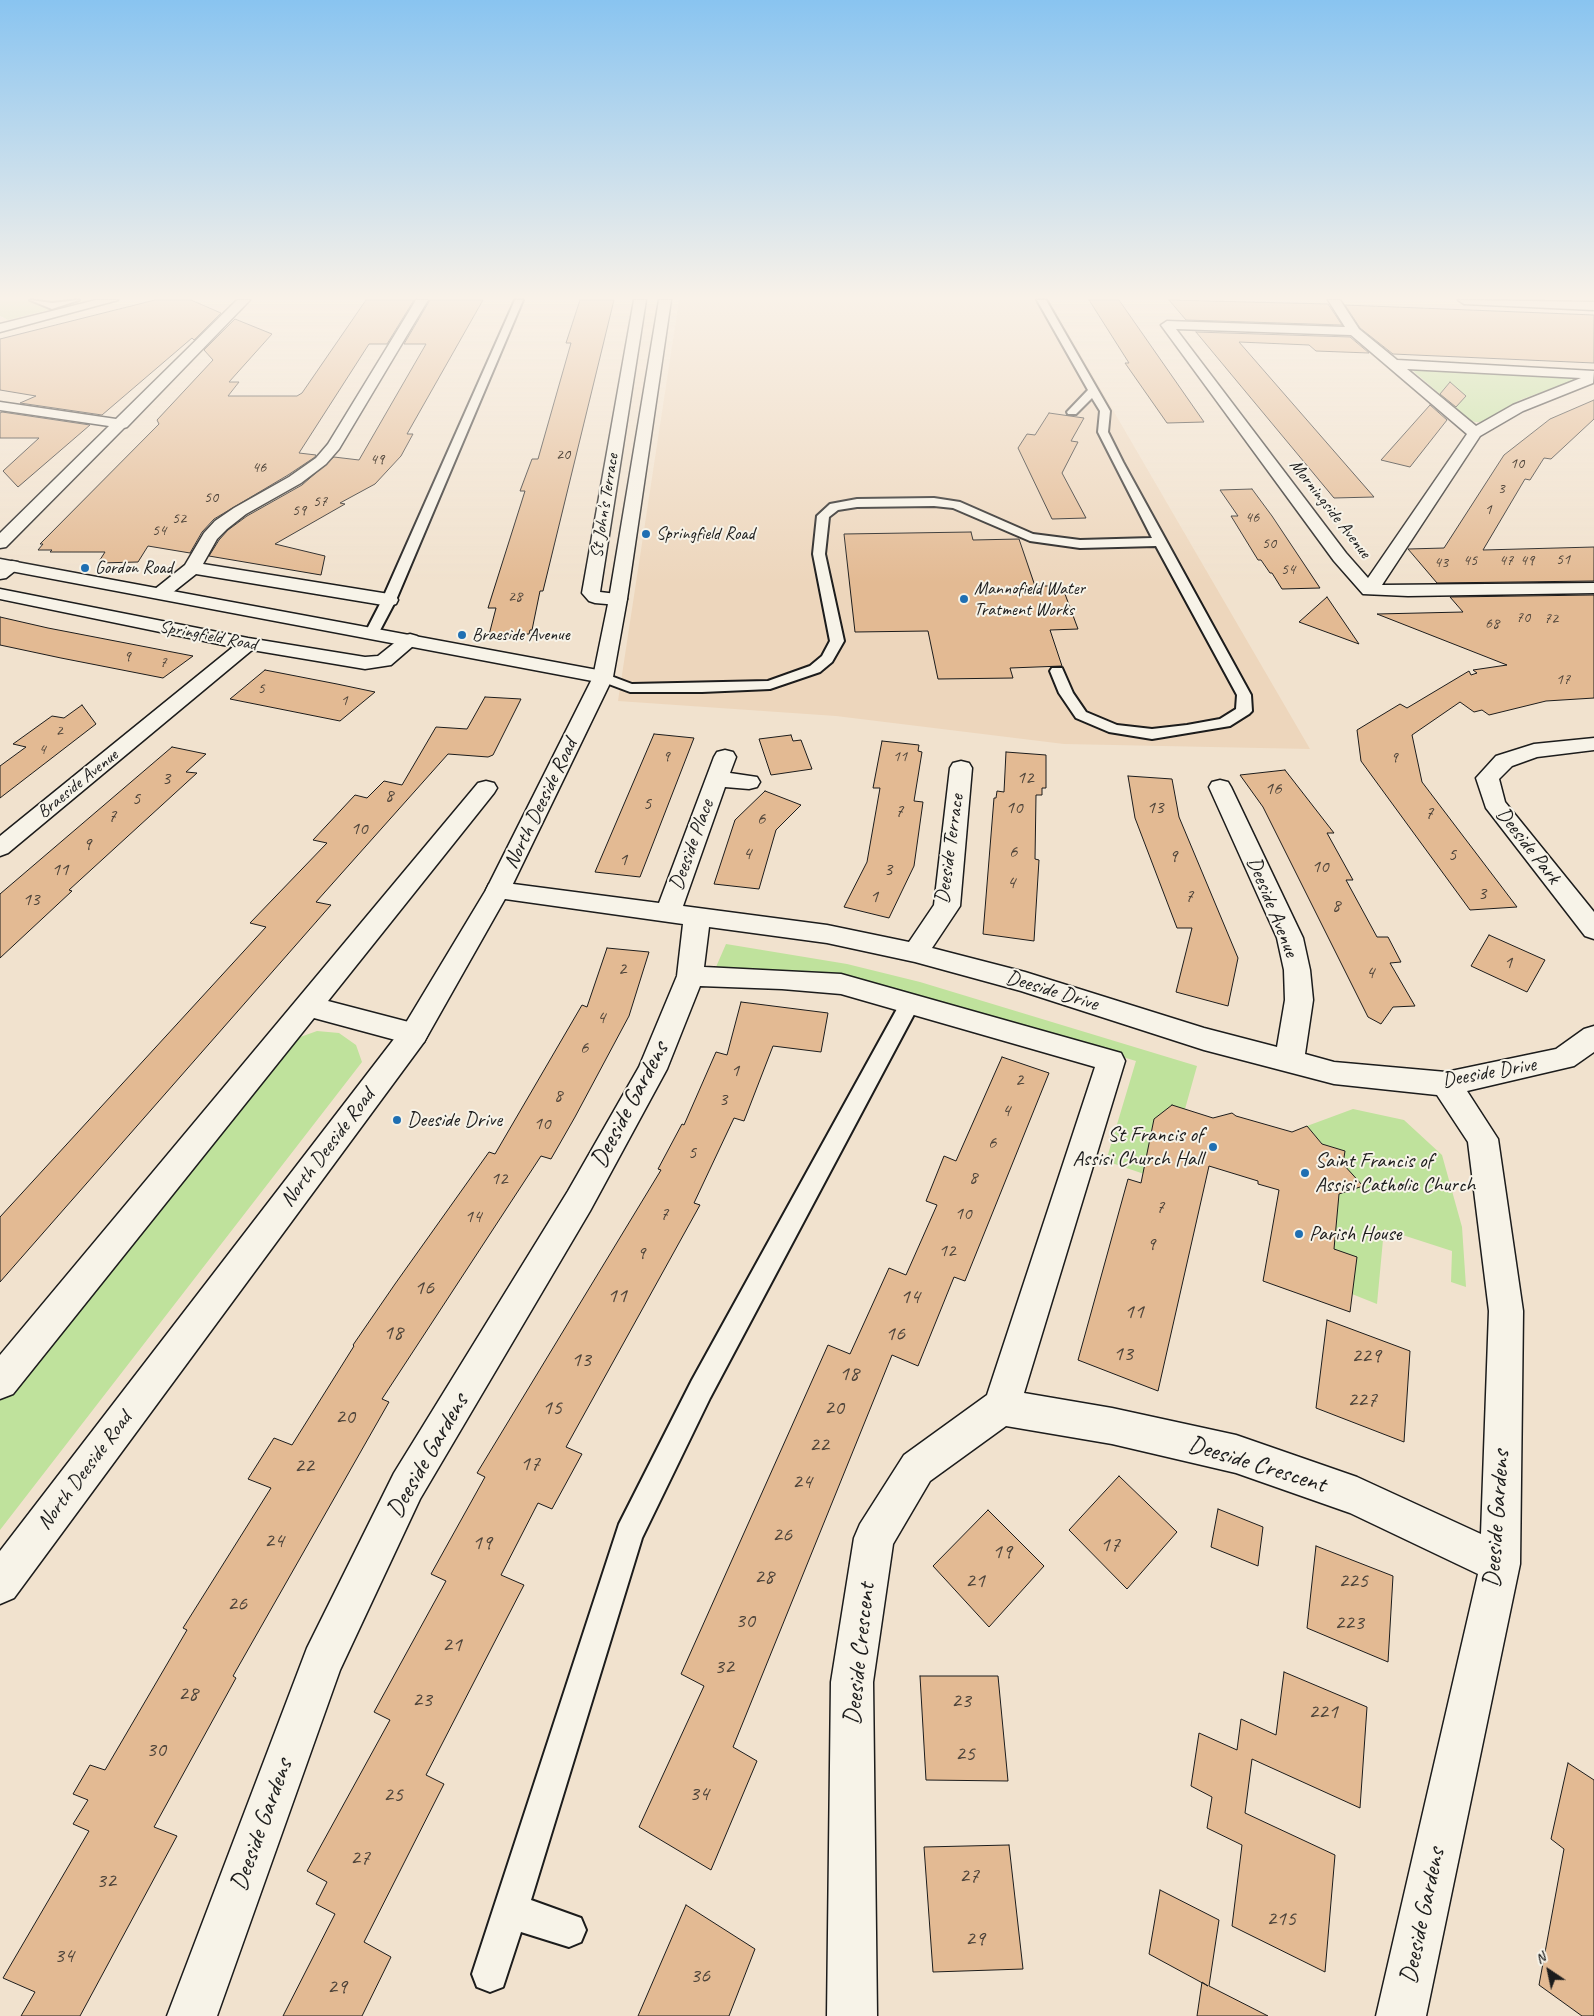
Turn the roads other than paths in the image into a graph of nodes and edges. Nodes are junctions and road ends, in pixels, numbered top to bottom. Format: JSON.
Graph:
{"nodes":[{"id":1,"x":151,"y":394,"type":"edge"},
{"id":2,"x":365,"y":394,"type":"edge"},
{"id":3,"x":478,"y":394,"type":"edge"},
{"id":4,"x":624,"y":394,"type":"edge"},
{"id":5,"x":650,"y":394,"type":"edge"},
{"id":6,"x":1090,"y":394,"type":"edge"},
{"id":7,"x":1093,"y":394,"type":"edge"},
{"id":8,"x":1219,"y":394,"type":"edge"},
{"id":9,"x":1429,"y":394,"type":"edge"},
{"id":10,"x":1552,"y":394,"type":"edge"},
{"id":11,"x":0,"y":406,"type":"edge"},
{"id":12,"x":1072,"y":412,"type":"dead end"},
{"id":13,"x":122,"y":424,"type":"junction"},
{"id":14,"x":1475,"y":433,"type":"junction"},
{"id":15,"x":3,"y":537,"type":"edge"},
{"id":16,"x":1158,"y":542,"type":"junction"},
{"id":17,"x":4,"y":568,"type":"edge"},
{"id":18,"x":192,"y":568,"type":"junction"},
{"id":19,"x":1594,"y":588,"type":"edge"},
{"id":20,"x":1369,"y":590,"type":"junction"},
{"id":21,"x":161,"y":593,"type":"junction"},
{"id":22,"x":0,"y":594,"type":"edge"},
{"id":23,"x":618,"y":599,"type":"junction"},
{"id":24,"x":389,"y":600,"type":"junction"},
{"id":25,"x":372,"y":633,"type":"junction"},
{"id":26,"x":410,"y":640,"type":"junction"},
{"id":27,"x":248,"y":644,"type":"junction"},
{"id":28,"x":1057,"y":671,"type":"dead end"},
{"id":29,"x":603,"y":677,"type":"junction"},
{"id":30,"x":1594,"y":744,"type":"edge"},
{"id":31,"x":724,"y":757,"type":"dead end"},
{"id":32,"x":961,"y":768,"type":"dead end"},
{"id":33,"x":716,"y":779,"type":"junction"},
{"id":34,"x":749,"y":782,"type":"dead end"},
{"id":35,"x":1220,"y":787,"type":"dead end"},
{"id":36,"x":486,"y":788,"type":"dead end"},
{"id":37,"x":0,"y":848,"type":"edge"},
{"id":38,"x":498,"y":890,"type":"junction"},
{"id":39,"x":683,"y":914,"type":"junction"},
{"id":40,"x":1594,"y":930,"type":"edge"},
{"id":41,"x":915,"y":953,"type":"junction"},
{"id":42,"x":690,"y":976,"type":"junction"},
{"id":43,"x":910,"y":1003,"type":"junction"},
{"id":44,"x":309,"y":1006,"type":"junction"},
{"id":45,"x":414,"y":1034,"type":"junction"},
{"id":46,"x":1594,"y":1037,"type":"edge"},
{"id":47,"x":1288,"y":1062,"type":"junction"},
{"id":48,"x":1446,"y":1084,"type":"junction"},
{"id":49,"x":0,"y":1382,"type":"edge"},
{"id":50,"x":1001,"y":1407,"type":"junction"},
{"id":51,"x":1500,"y":1564,"type":"junction"},
{"id":52,"x":0,"y":1584,"type":"edge"},
{"id":53,"x":510,"y":1911,"type":"junction"},
{"id":54,"x":570,"y":1930,"type":"dead end"},
{"id":55,"x":490,"y":1974,"type":"dead end"},
{"id":56,"x":192,"y":2016,"type":"edge"},
{"id":57,"x":852,"y":2016,"type":"edge"},
{"id":58,"x":1401,"y":2016,"type":"edge"}],
"edges":[{"from":1,"to":13,"type":"street"},
{"from":2,"to":18,"type":"street"},
{"from":3,"to":24,"type":"lane"},
{"from":4,"to":23,"type":"street","name":"St John's Terrace"},
{"from":5,"to":23,"type":"street","name":"St John's Terrace"},
{"from":6,"to":12,"type":"lane"},
{"from":7,"to":16,"type":"lane"},
{"from":8,"to":20,"type":"street","name":"Morningside Avenue"},
{"from":9,"to":14,"type":"street"},
{"from":10,"to":14,"type":"street"},
{"from":11,"to":13,"type":"street"},
{"from":13,"to":15,"type":"street"},
{"from":14,"to":20,"type":"street"},
{"from":16,"to":28,"type":"lane"},
{"from":16,"to":29,"type":"lane"},
{"from":17,"to":21,"type":"street","name":"Springfield Road"},
{"from":18,"to":21,"type":"street"},
{"from":18,"to":24,"type":"street"},
{"from":19,"to":20,"type":"street","name":"Morningside Avenue"},
{"from":21,"to":25,"type":"street","name":"Springfield Road"},
{"from":22,"to":27,"type":"street","name":"Springfield Road"},
{"from":23,"to":29,"type":"street","name":"St John's Terrace"},
{"from":24,"to":25,"type":"lane"},
{"from":25,"to":26,"type":"street","name":"Springfield Road"},
{"from":26,"to":27,"type":"street","name":"Springfield Road"},
{"from":26,"to":29,"type":"street","name":"Springfield Road"},
{"from":27,"to":37,"type":"street","name":"Braeside Avenue"},
{"from":29,"to":38,"type":"street","name":"North Deeside Road"},
{"from":30,"to":40,"type":"street","name":"Deeside Park"},
{"from":31,"to":33,"type":"street","name":"Deeside Place"},
{"from":32,"to":41,"type":"street","name":"Deeside Terrace"},
{"from":33,"to":34,"type":"street","name":"Deeside Place"},
{"from":33,"to":39,"type":"street","name":"Deeside Place"},
{"from":35,"to":47,"type":"street","name":"Deeside Avenue"},
{"from":36,"to":44,"type":"street"},
{"from":38,"to":39,"type":"street","name":"Deeside Drive"},
{"from":38,"to":45,"type":"street","name":"North Deeside Road"},
{"from":39,"to":41,"type":"street","name":"Deeside Drive"},
{"from":39,"to":42,"type":"street","name":"Deeside Gardens"},
{"from":41,"to":47,"type":"street","name":"Deeside Drive"},
{"from":42,"to":43,"type":"street"},
{"from":42,"to":56,"type":"street","name":"Deeside Gardens"},
{"from":43,"to":50,"type":"street"},
{"from":43,"to":53,"type":"lane"},
{"from":44,"to":45,"type":"street"},
{"from":44,"to":49,"type":"street"},
{"from":45,"to":52,"type":"street","name":"North Deeside Road"},
{"from":46,"to":48,"type":"street","name":"Deeside Drive"},
{"from":47,"to":48,"type":"street","name":"Deeside Drive"},
{"from":48,"to":51,"type":"street","name":"Deeside Gardens"},
{"from":50,"to":51,"type":"street","name":"Deeside Crescent"},
{"from":50,"to":57,"type":"street","name":"Deeside Crescent"},
{"from":51,"to":58,"type":"street","name":"Deeside Gardens"},
{"from":53,"to":54,"type":"lane"},
{"from":53,"to":55,"type":"lane"}]}
